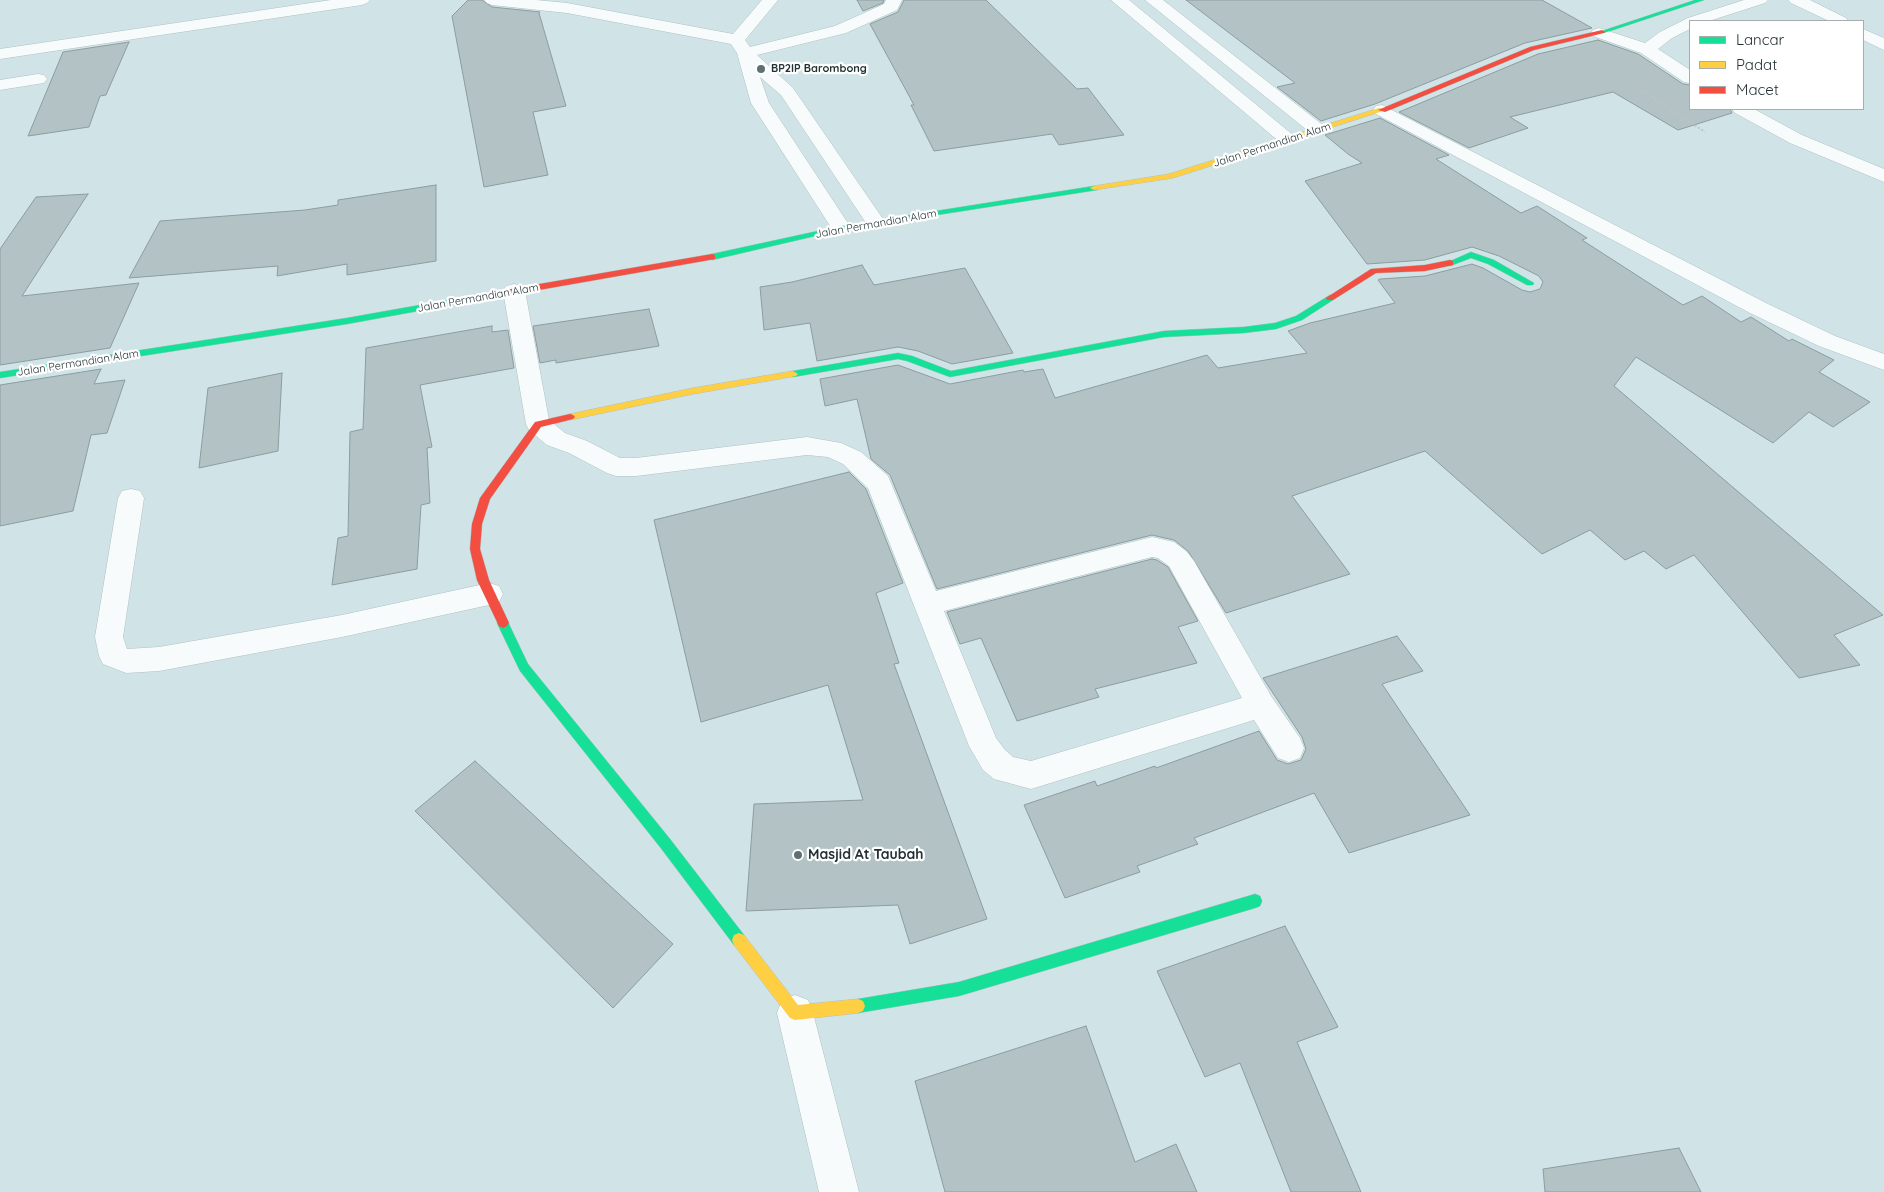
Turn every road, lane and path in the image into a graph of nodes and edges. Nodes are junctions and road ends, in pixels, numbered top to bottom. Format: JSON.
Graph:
{"nodes":[{"id":1,"x":362,"y":0,"type":"edge"},
{"id":2,"x":492,"y":0,"type":"edge"},
{"id":3,"x":770,"y":0,"type":"edge"},
{"id":4,"x":894,"y":0,"type":"edge"},
{"id":5,"x":1119,"y":0,"type":"edge"},
{"id":6,"x":1153,"y":0,"type":"edge"},
{"id":7,"x":1701,"y":0,"type":"edge"},
{"id":8,"x":1760,"y":0,"type":"edge"},
{"id":9,"x":1796,"y":0,"type":"edge"},
{"id":10,"x":572,"y":4,"type":"edge"},
{"id":11,"x":1697,"y":20,"type":"edge"},
{"id":12,"x":1838,"y":20,"type":"edge"},
{"id":13,"x":1689,"y":23,"type":"edge"},
{"id":14,"x":1599,"y":33,"type":"junction"},
{"id":15,"x":1864,"y":35,"type":"edge"},
{"id":16,"x":1884,"y":45,"type":"edge"},
{"id":17,"x":741,"y":46,"type":"junction"},
{"id":18,"x":1647,"y":49,"type":"junction"},
{"id":19,"x":0,"y":54,"type":"edge"},
{"id":20,"x":1622,"y":77,"type":"dead end"},
{"id":21,"x":1689,"y":77,"type":"edge"},
{"id":22,"x":38,"y":79,"type":"dead end"},
{"id":23,"x":0,"y":85,"type":"edge"},
{"id":24,"x":1382,"y":110,"type":"junction"},
{"id":25,"x":1743,"y":110,"type":"edge"},
{"id":26,"x":1318,"y":130,"type":"junction"},
{"id":27,"x":1705,"y":132,"type":"dead end"},
{"id":28,"x":1287,"y":139,"type":"junction"},
{"id":29,"x":1884,"y":176,"type":"edge"},
{"id":30,"x":875,"y":222,"type":"junction"},
{"id":31,"x":841,"y":228,"type":"junction"},
{"id":32,"x":1530,"y":283,"type":"dead end"},
{"id":33,"x":514,"y":291,"type":"junction"},
{"id":34,"x":1884,"y":362,"type":"edge"},
{"id":35,"x":0,"y":375,"type":"edge"},
{"id":36,"x":538,"y":424,"type":"junction"},
{"id":37,"x":131,"y":498,"type":"dead end"},
{"id":38,"x":489,"y":594,"type":"junction"},
{"id":39,"x":928,"y":604,"type":"junction"},
{"id":40,"x":1260,"y":705,"type":"junction"},
{"id":41,"x":1289,"y":748,"type":"dead end"},
{"id":42,"x":1255,"y":901,"type":"dead end"},
{"id":43,"x":795,"y":1013,"type":"junction"},
{"id":44,"x":838,"y":1192,"type":"edge"}],
"edges":[{"from":1,"to":19,"type":"street"},
{"from":2,"to":10,"type":"street"},
{"from":3,"to":17,"type":"street"},
{"from":4,"to":17,"type":"street"},
{"from":5,"to":28,"type":"street"},
{"from":6,"to":26,"type":"street"},
{"from":7,"to":14,"type":"main road","name":"Jalan Permandian Alam"},
{"from":8,"to":11,"type":"street"},
{"from":9,"to":12,"type":"street"},
{"from":10,"to":17,"type":"street"},
{"from":13,"to":18,"type":"street"},
{"from":14,"to":18,"type":"street"},
{"from":14,"to":24,"type":"main road","name":"Jalan Permandian Alam"},
{"from":15,"to":16,"type":"street"},
{"from":17,"to":30,"type":"street"},
{"from":17,"to":31,"type":"street"},
{"from":18,"to":21,"type":"street"},
{"from":20,"to":27,"type":"path"},
{"from":22,"to":23,"type":"street"},
{"from":24,"to":26,"type":"main road","name":"Jalan Permandian Alam"},
{"from":24,"to":34,"type":"street"},
{"from":25,"to":29,"type":"street"},
{"from":26,"to":28,"type":"main road","name":"Jalan Permandian Alam"},
{"from":28,"to":30,"type":"main road","name":"Jalan Permandian Alam"},
{"from":30,"to":31,"type":"main road","name":"Jalan Permandian Alam"},
{"from":31,"to":33,"type":"main road","name":"Jalan Permandian Alam"},
{"from":32,"to":36,"type":"main road"},
{"from":33,"to":35,"type":"main road","name":"Jalan Permandian Alam"},
{"from":33,"to":36,"type":"street"},
{"from":36,"to":38,"type":"main road"},
{"from":36,"to":39,"type":"street"},
{"from":37,"to":38,"type":"street"},
{"from":38,"to":43,"type":"main road"},
{"from":39,"to":40,"type":"street"},
{"from":39,"to":40,"type":"street"},
{"from":40,"to":41,"type":"street"},
{"from":42,"to":43,"type":"main road"},
{"from":43,"to":44,"type":"street"}]}
